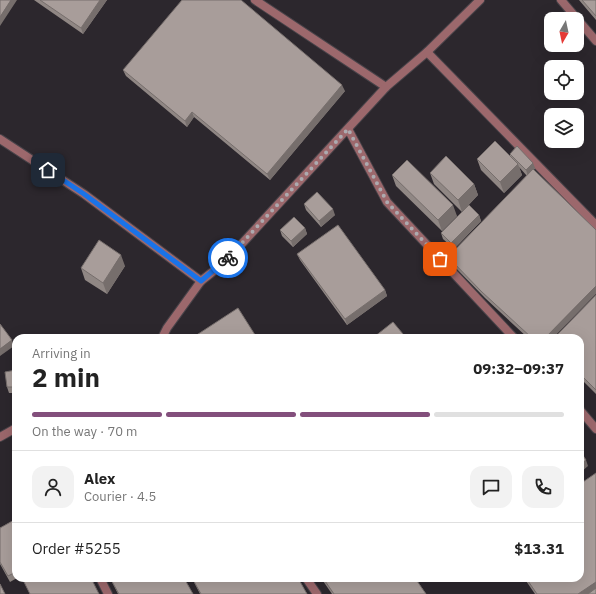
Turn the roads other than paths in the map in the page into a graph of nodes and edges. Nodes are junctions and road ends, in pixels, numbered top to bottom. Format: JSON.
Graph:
{"nodes":[{"id":1,"x":255,"y":0,"type":"edge"},
{"id":2,"x":480,"y":0,"type":"edge"},
{"id":3,"x":561,"y":0,"type":"edge"},
{"id":4,"x":596,"y":41,"type":"edge"},
{"id":5,"x":427,"y":52,"type":"junction"},
{"id":6,"x":386,"y":87,"type":"junction"},
{"id":7,"x":348,"y":129,"type":"junction"},
{"id":8,"x":0,"y":139,"type":"edge"},
{"id":9,"x":596,"y":225,"type":"edge"},
{"id":10,"x":201,"y":281,"type":"junction"},
{"id":11,"x":164,"y":334,"type":"edge"},
{"id":12,"x":510,"y":334,"type":"edge"},
{"id":13,"x":584,"y":415,"type":"edge"},
{"id":14,"x":596,"y":429,"type":"edge"},
{"id":15,"x":12,"y":430,"type":"edge"},
{"id":16,"x":0,"y":437,"type":"edge"},
{"id":17,"x":102,"y":582,"type":"edge"},
{"id":18,"x":309,"y":582,"type":"edge"},
{"id":19,"x":108,"y":594,"type":"edge"},
{"id":20,"x":317,"y":594,"type":"edge"}],
"edges":[{"from":1,"to":6,"type":"street"},
{"from":2,"to":5,"type":"street"},
{"from":3,"to":4,"type":"street"},
{"from":5,"to":6,"type":"street"},
{"from":5,"to":9,"type":"street"},
{"from":6,"to":7,"type":"street"},
{"from":7,"to":10,"type":"street"},
{"from":7,"to":12,"type":"street"},
{"from":8,"to":10,"type":"street"},
{"from":10,"to":11,"type":"street"},
{"from":13,"to":14,"type":"street"},
{"from":15,"to":16,"type":"street"},
{"from":17,"to":19,"type":"street"},
{"from":18,"to":20,"type":"street"}]}
